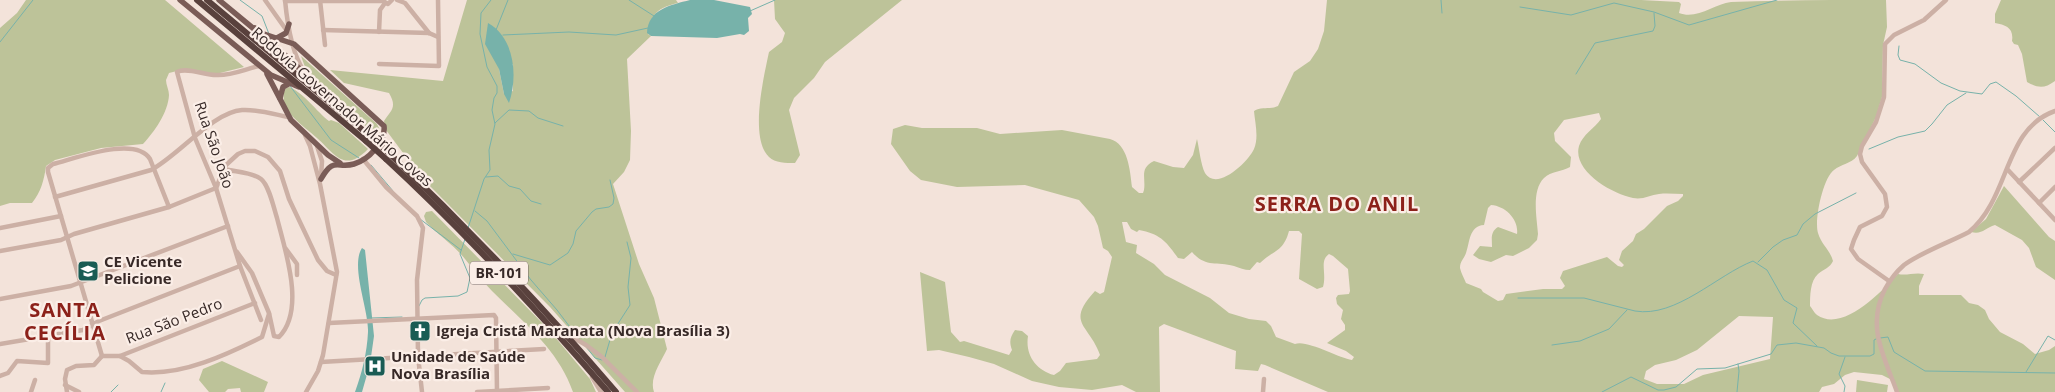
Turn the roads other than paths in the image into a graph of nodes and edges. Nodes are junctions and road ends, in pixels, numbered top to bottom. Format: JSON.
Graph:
{"nodes":[{"id":1,"x":180,"y":0,"type":"edge"},
{"id":2,"x":197,"y":0,"type":"edge"},
{"id":3,"x":207,"y":0,"type":"edge"},
{"id":4,"x":220,"y":0,"type":"edge"},
{"id":5,"x":265,"y":0,"type":"edge"},
{"id":6,"x":320,"y":0,"type":"edge"},
{"id":7,"x":392,"y":0,"type":"edge"},
{"id":8,"x":397,"y":0,"type":"edge"},
{"id":9,"x":438,"y":0,"type":"edge"},
{"id":10,"x":285,"y":1,"type":"edge"},
{"id":11,"x":383,"y":1,"type":"edge"},
{"id":12,"x":1944,"y":1,"type":"edge"},
{"id":13,"x":289,"y":24,"type":"junction"},
{"id":14,"x":255,"y":28,"type":"junction"},
{"id":15,"x":323,"y":30,"type":"junction"},
{"id":16,"x":287,"y":31,"type":"junction"},
{"id":17,"x":379,"y":32,"type":"junction"},
{"id":18,"x":429,"y":33,"type":"junction"},
{"id":19,"x":438,"y":36,"type":"junction"},
{"id":20,"x":275,"y":38,"type":"junction"},
{"id":21,"x":294,"y":44,"type":"junction"},
{"id":22,"x":325,"y":45,"type":"dead end"},
{"id":23,"x":379,"y":64,"type":"dead end"},
{"id":24,"x":261,"y":67,"type":"junction"},
{"id":25,"x":310,"y":78,"type":"junction"},
{"id":26,"x":290,"y":83,"type":"junction"},
{"id":27,"x":280,"y":100,"type":"junction"},
{"id":28,"x":2055,"y":111,"type":"edge"},
{"id":29,"x":332,"y":113,"type":"junction"},
{"id":30,"x":288,"y":117,"type":"junction"},
{"id":31,"x":357,"y":125,"type":"junction"},
{"id":32,"x":303,"y":131,"type":"junction"},
{"id":33,"x":195,"y":138,"type":"junction"},
{"id":34,"x":368,"y":139,"type":"junction"},
{"id":35,"x":316,"y":144,"type":"junction"},
{"id":36,"x":2055,"y":148,"type":"edge"},
{"id":37,"x":388,"y":156,"type":"junction"},
{"id":38,"x":364,"y":159,"type":"junction"},
{"id":39,"x":342,"y":164,"type":"junction"},
{"id":40,"x":154,"y":168,"type":"junction"},
{"id":41,"x":224,"y":169,"type":"junction"},
{"id":42,"x":2008,"y":170,"type":"junction"},
{"id":43,"x":321,"y":181,"type":"junction"},
{"id":44,"x":2019,"y":182,"type":"junction"},
{"id":45,"x":2055,"y":187,"type":"edge"},
{"id":46,"x":216,"y":188,"type":"junction"},
{"id":47,"x":55,"y":197,"type":"junction"},
{"id":48,"x":2039,"y":203,"type":"junction"},
{"id":49,"x":169,"y":207,"type":"junction"},
{"id":50,"x":61,"y":216,"type":"junction"},
{"id":51,"x":2055,"y":220,"type":"edge"},
{"id":52,"x":228,"y":226,"type":"junction"},
{"id":53,"x":0,"y":228,"type":"edge"},
{"id":54,"x":67,"y":237,"type":"junction"},
{"id":55,"x":285,"y":248,"type":"junction"},
{"id":56,"x":235,"y":250,"type":"junction"},
{"id":57,"x":0,"y":251,"type":"edge"},
{"id":58,"x":240,"y":266,"type":"junction"},
{"id":59,"x":298,"y":275,"type":"dead end"},
{"id":60,"x":336,"y":275,"type":"junction"},
{"id":61,"x":1889,"y":281,"type":"junction"},
{"id":62,"x":80,"y":282,"type":"junction"},
{"id":63,"x":0,"y":299,"type":"edge"},
{"id":64,"x":255,"y":303,"type":"junction"},
{"id":65,"x":269,"y":313,"type":"junction"},
{"id":66,"x":261,"y":320,"type":"dead end"},
{"id":67,"x":419,"y":320,"type":"junction"},
{"id":68,"x":329,"y":323,"type":"junction"},
{"id":69,"x":92,"y":325,"type":"junction"},
{"id":70,"x":566,"y":333,"type":"junction"},
{"id":71,"x":48,"y":336,"type":"junction"},
{"id":72,"x":0,"y":344,"type":"edge"},
{"id":73,"x":544,"y":349,"type":"dead end"},
{"id":74,"x":497,"y":352,"type":"junction"},
{"id":75,"x":102,"y":356,"type":"junction"},
{"id":76,"x":120,"y":356,"type":"junction"},
{"id":77,"x":418,"y":356,"type":"junction"},
{"id":78,"x":321,"y":362,"type":"junction"},
{"id":79,"x":588,"y":369,"type":"junction"},
{"id":80,"x":0,"y":376,"type":"edge"},
{"id":81,"x":1264,"y":378,"type":"dead end"},
{"id":82,"x":35,"y":380,"type":"dead end"},
{"id":83,"x":65,"y":385,"type":"junction"},
{"id":84,"x":548,"y":388,"type":"dead end"},
{"id":85,"x":497,"y":391,"type":"edge"},
{"id":86,"x":31,"y":392,"type":"edge"},
{"id":87,"x":67,"y":392,"type":"edge"},
{"id":88,"x":80,"y":392,"type":"edge"},
{"id":89,"x":306,"y":392,"type":"edge"},
{"id":90,"x":422,"y":392,"type":"edge"},
{"id":91,"x":478,"y":392,"type":"edge"},
{"id":92,"x":600,"y":392,"type":"edge"},
{"id":93,"x":608,"y":392,"type":"edge"},
{"id":94,"x":616,"y":392,"type":"edge"},
{"id":95,"x":637,"y":392,"type":"edge"},
{"id":96,"x":1263,"y":392,"type":"edge"},
{"id":97,"x":1897,"y":392,"type":"edge"}],
"edges":[{"from":1,"to":24,"type":"main road"},
{"from":2,"to":29,"type":"highway","name":"Rodovia Governador Mário Covas","number":"BR-101"},
{"from":3,"to":31,"type":"highway","name":"Rodovia Governador Mário Covas","number":"BR-101"},
{"from":4,"to":14,"type":"main road"},
{"from":5,"to":16,"type":"street"},
{"from":6,"to":10,"type":"street"},
{"from":6,"to":11,"type":"street"},
{"from":6,"to":15,"type":"street"},
{"from":7,"to":11,"type":"street"},
{"from":8,"to":18,"type":"street"},
{"from":9,"to":19,"type":"street"},
{"from":10,"to":13,"type":"street"},
{"from":11,"to":17,"type":"street"},
{"from":12,"to":61,"type":"street"},
{"from":13,"to":16,"type":"main road"},
{"from":13,"to":21,"type":"street"},
{"from":14,"to":20,"type":"main road"},
{"from":14,"to":25,"type":"main road"},
{"from":15,"to":17,"type":"street"},
{"from":15,"to":22,"type":"street"},
{"from":16,"to":20,"type":"main road"},
{"from":17,"to":18,"type":"street"},
{"from":18,"to":19,"type":"street"},
{"from":19,"to":23,"type":"street"},
{"from":20,"to":21,"type":"main road"},
{"from":21,"to":25,"type":"street"},
{"from":21,"to":38,"type":"main road"},
{"from":24,"to":26,"type":"main road"},
{"from":24,"to":27,"type":"main road"},
{"from":24,"to":33,"type":"street","name":"Rua São João"},
{"from":25,"to":31,"type":"main road"},
{"from":26,"to":27,"type":"main road"},
{"from":26,"to":29,"type":"main road"},
{"from":27,"to":30,"type":"main road"},
{"from":28,"to":42,"type":"street"},
{"from":29,"to":34,"type":"highway","name":"Rodovia Governador Mário Covas","number":"BR-101"},
{"from":30,"to":32,"type":"main road"},
{"from":30,"to":33,"type":"street"},
{"from":31,"to":34,"type":"highway","name":"Rodovia Governador Mário Covas","number":"BR-101"},
{"from":32,"to":35,"type":"main road"},
{"from":32,"to":43,"type":"street"},
{"from":33,"to":40,"type":"street"},
{"from":33,"to":46,"type":"street","name":"Rua São João"},
{"from":34,"to":37,"type":"highway","name":"Rodovia Governador Mário Covas","number":"BR-101","bridge":true},
{"from":35,"to":39,"type":"main road"},
{"from":35,"to":43,"type":"street"},
{"from":36,"to":44,"type":"street"},
{"from":37,"to":70,"type":"highway","name":"Rodovia Governador Mário Covas","number":"BR-101"},
{"from":37,"to":79,"type":"highway","name":"Rodovia Governador Mário Covas","number":"BR-101"},
{"from":38,"to":39,"type":"main road"},
{"from":38,"to":67,"type":"street"},
{"from":39,"to":43,"type":"main road"},
{"from":40,"to":47,"type":"street"},
{"from":40,"to":47,"type":"street"},
{"from":40,"to":49,"type":"street"},
{"from":41,"to":46,"type":"street"},
{"from":41,"to":55,"type":"street"},
{"from":41,"to":60,"type":"street"},
{"from":42,"to":44,"type":"street"},
{"from":42,"to":61,"type":"street"},
{"from":43,"to":60,"type":"street"},
{"from":44,"to":48,"type":"street"},
{"from":45,"to":48,"type":"street"},
{"from":46,"to":49,"type":"street"},
{"from":46,"to":52,"type":"street","name":"Rua São João"},
{"from":47,"to":50,"type":"street"},
{"from":48,"to":51,"type":"street"},
{"from":49,"to":54,"type":"street"},
{"from":50,"to":53,"type":"street"},
{"from":50,"to":54,"type":"street"},
{"from":52,"to":56,"type":"street","name":"Rua São João"},
{"from":52,"to":62,"type":"street"},
{"from":54,"to":57,"type":"street"},
{"from":54,"to":62,"type":"street"},
{"from":55,"to":59,"type":"street"},
{"from":55,"to":65,"type":"street"},
{"from":56,"to":58,"type":"street","name":"Rua São João"},
{"from":56,"to":65,"type":"street"},
{"from":58,"to":64,"type":"street","name":"Rua São João"},
{"from":58,"to":69,"type":"street"},
{"from":60,"to":68,"type":"street"},
{"from":61,"to":97,"type":"street"},
{"from":62,"to":63,"type":"street"},
{"from":62,"to":69,"type":"street"},
{"from":64,"to":66,"type":"street","name":"Rua São João"},
{"from":64,"to":76,"type":"street","name":"Rua São Pedro"},
{"from":65,"to":76,"type":"street"},
{"from":67,"to":68,"type":"street"},
{"from":67,"to":74,"type":"street"},
{"from":67,"to":77,"type":"street"},
{"from":68,"to":78,"type":"street"},
{"from":69,"to":71,"type":"street"},
{"from":69,"to":75,"type":"street"},
{"from":70,"to":94,"type":"highway","name":"Rodovia Governador Mário Covas","number":"BR-101"},
{"from":70,"to":95,"type":"street","name":"Rodovia Governador Mário Covas"},
{"from":71,"to":72,"type":"street"},
{"from":71,"to":80,"type":"street"},
{"from":73,"to":74,"type":"street"},
{"from":74,"to":77,"type":"street"},
{"from":74,"to":85,"type":"street"},
{"from":75,"to":76,"type":"street","name":"Rua São Pedro"},
{"from":75,"to":83,"type":"street"},
{"from":77,"to":78,"type":"street"},
{"from":77,"to":90,"type":"street"},
{"from":78,"to":89,"type":"street"},
{"from":79,"to":92,"type":"street"},
{"from":79,"to":93,"type":"highway","name":"Rodovia Governador Mário Covas","number":"BR-101"},
{"from":81,"to":96,"type":"street"},
{"from":82,"to":86,"type":"street"},
{"from":83,"to":87,"type":"street"},
{"from":83,"to":88,"type":"street"},
{"from":84,"to":85,"type":"street"},
{"from":85,"to":91,"type":"street"}]}
